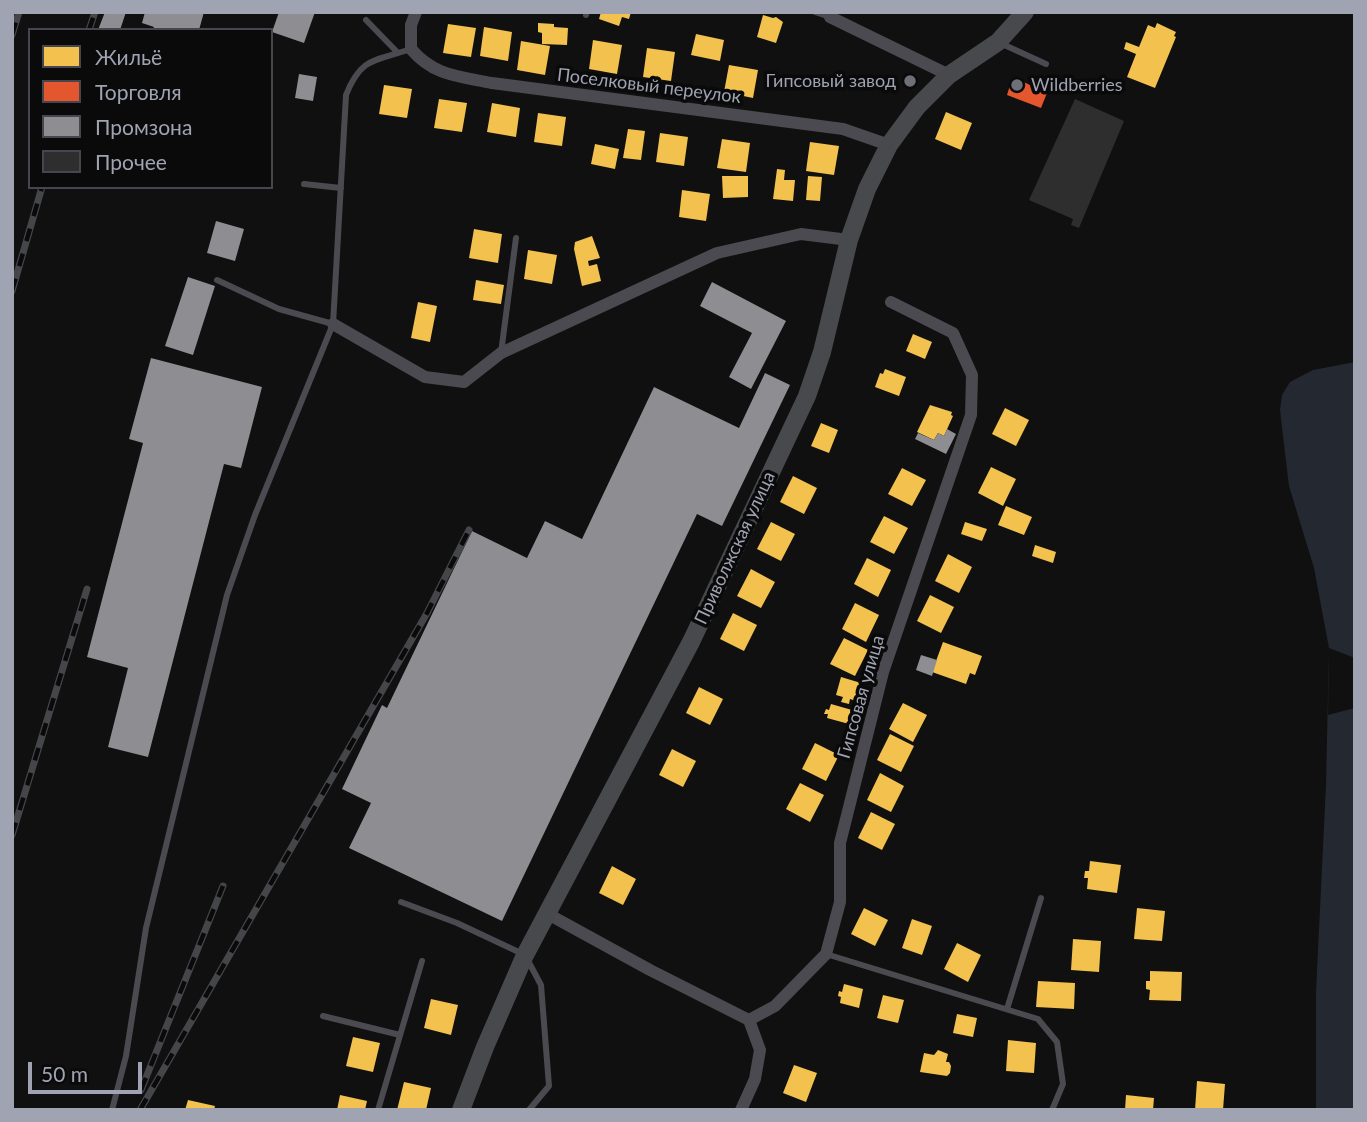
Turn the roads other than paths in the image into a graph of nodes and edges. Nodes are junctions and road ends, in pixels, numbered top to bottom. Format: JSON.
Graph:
{"nodes":[{"id":1,"x":416,"y":12,"type":"edge"},
{"id":2,"x":815,"y":12,"type":"edge"},
{"id":3,"x":1025,"y":12,"type":"edge"},
{"id":4,"x":831,"y":15,"type":"edge"},
{"id":5,"x":366,"y":20,"type":"dead end"},
{"id":6,"x":998,"y":42,"type":"junction"},
{"id":7,"x":411,"y":49,"type":"junction"},
{"id":8,"x":398,"y":53,"type":"junction"},
{"id":9,"x":1046,"y":64,"type":"dead end"},
{"id":10,"x":949,"y":75,"type":"junction"},
{"id":11,"x":889,"y":145,"type":"junction"},
{"id":12,"x":304,"y":184,"type":"dead end"},
{"id":13,"x":341,"y":188,"type":"junction"},
{"id":14,"x":516,"y":238,"type":"dead end"},
{"id":15,"x":849,"y":240,"type":"junction"},
{"id":16,"x":217,"y":280,"type":"dead end"},
{"id":17,"x":891,"y":302,"type":"dead end"},
{"id":18,"x":333,"y":324,"type":"junction"},
{"id":19,"x":501,"y":353,"type":"junction"},
{"id":20,"x":1041,"y":898,"type":"dead end"},
{"id":21,"x":401,"y":902,"type":"dead end"},
{"id":22,"x":546,"y":913,"type":"junction"},
{"id":23,"x":826,"y":954,"type":"junction"},
{"id":24,"x":525,"y":956,"type":"junction"},
{"id":25,"x":422,"y":961,"type":"dead end"},
{"id":26,"x":1007,"y":1009,"type":"junction"},
{"id":27,"x":323,"y":1016,"type":"dead end"},
{"id":28,"x":749,"y":1020,"type":"junction"},
{"id":29,"x":400,"y":1035,"type":"junction"},
{"id":30,"x":465,"y":1108,"type":"edge"},
{"id":31,"x":112,"y":1110,"type":"edge"},
{"id":32,"x":379,"y":1110,"type":"edge"},
{"id":33,"x":530,"y":1110,"type":"edge"},
{"id":34,"x":741,"y":1110,"type":"edge"},
{"id":35,"x":1052,"y":1110,"type":"edge"}],
"edges":[{"from":1,"to":7,"type":"street"},
{"from":2,"to":4,"type":"lane"},
{"from":3,"to":6,"type":"main road","name":"Приволжская улица"},
{"from":4,"to":10,"type":"street"},
{"from":5,"to":8,"type":"lane"},
{"from":6,"to":9,"type":"lane"},
{"from":6,"to":10,"type":"main road","name":"Приволжская улица"},
{"from":7,"to":8,"type":"lane"},
{"from":7,"to":11,"type":"street","name":"Поселковый переулок"},
{"from":8,"to":13,"type":"lane"},
{"from":10,"to":11,"type":"main road","name":"Приволжская улица"},
{"from":11,"to":15,"type":"main road","name":"Приволжская улица"},
{"from":12,"to":13,"type":"lane"},
{"from":13,"to":18,"type":"lane"},
{"from":14,"to":19,"type":"lane"},
{"from":15,"to":19,"type":"street"},
{"from":15,"to":22,"type":"main road","name":"Приволжская улица"},
{"from":16,"to":18,"type":"lane"},
{"from":17,"to":23,"type":"street","name":"Гипсовая улица"},
{"from":18,"to":19,"type":"street"},
{"from":18,"to":31,"type":"lane"},
{"from":20,"to":26,"type":"lane"},
{"from":21,"to":24,"type":"lane"},
{"from":22,"to":24,"type":"main road","name":"Приволжская улица"},
{"from":22,"to":28,"type":"street"},
{"from":23,"to":26,"type":"lane"},
{"from":23,"to":28,"type":"street","name":"Гипсовая улица"},
{"from":24,"to":30,"type":"main road","name":"Приволжская улица"},
{"from":24,"to":33,"type":"lane"},
{"from":25,"to":29,"type":"lane"},
{"from":26,"to":35,"type":"lane"},
{"from":27,"to":29,"type":"lane"},
{"from":28,"to":34,"type":"street"},
{"from":29,"to":32,"type":"lane"}]}
